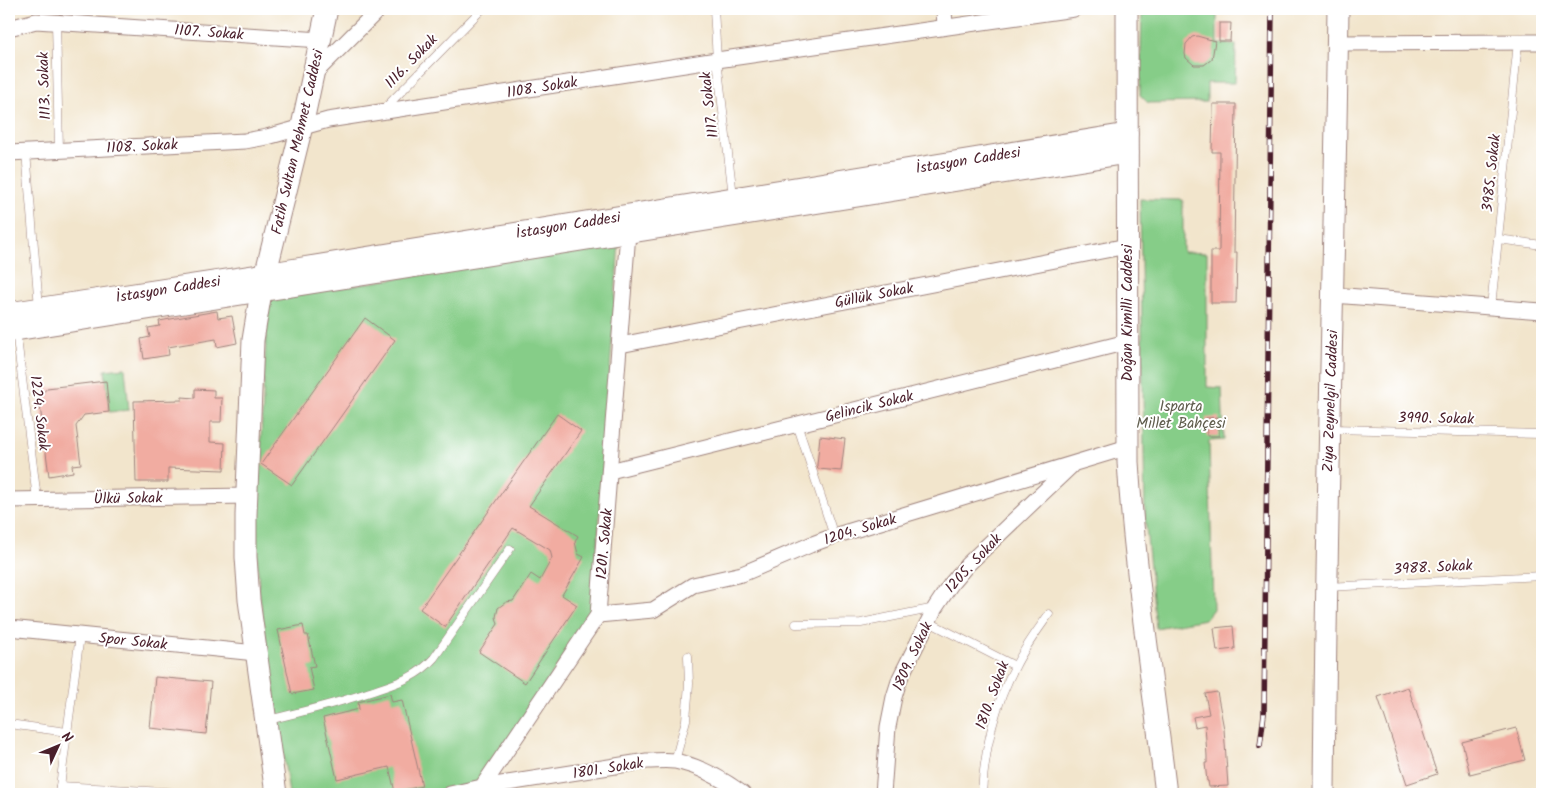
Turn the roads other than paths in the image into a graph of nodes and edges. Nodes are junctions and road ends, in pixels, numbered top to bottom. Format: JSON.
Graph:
{"nodes":[{"id":1,"x":327,"y":9,"type":"edge"},
{"id":2,"x":379,"y":9,"type":"edge"},
{"id":3,"x":482,"y":9,"type":"edge"},
{"id":4,"x":714,"y":9,"type":"edge"},
{"id":5,"x":944,"y":9,"type":"edge"},
{"id":6,"x":1074,"y":9,"type":"edge"},
{"id":7,"x":1127,"y":9,"type":"edge"},
{"id":8,"x":1338,"y":9,"type":"edge"},
{"id":9,"x":36,"y":15,"type":"edge"},
{"id":10,"x":56,"y":22,"type":"junction"},
{"id":11,"x":944,"y":26,"type":"junction"},
{"id":12,"x":9,"y":28,"type":"edge"},
{"id":13,"x":321,"y":40,"type":"junction"},
{"id":14,"x":1518,"y":42,"type":"junction"},
{"id":15,"x":1542,"y":42,"type":"edge"},
{"id":16,"x":1338,"y":43,"type":"junction"},
{"id":17,"x":717,"y":60,"type":"junction"},
{"id":18,"x":314,"y":74,"type":"junction"},
{"id":19,"x":381,"y":112,"type":"junction"},
{"id":20,"x":302,"y":126,"type":"junction"},
{"id":21,"x":1127,"y":144,"type":"junction"},
{"id":22,"x":59,"y":150,"type":"junction"},
{"id":23,"x":26,"y":152,"type":"junction"},
{"id":24,"x":9,"y":153,"type":"edge"},
{"id":25,"x":734,"y":198,"type":"junction"},
{"id":26,"x":628,"y":233,"type":"junction"},
{"id":27,"x":1498,"y":239,"type":"junction"},
{"id":28,"x":1542,"y":245,"type":"edge"},
{"id":29,"x":1127,"y":246,"type":"junction"},
{"id":30,"x":263,"y":283,"type":"junction"},
{"id":31,"x":1333,"y":295,"type":"junction"},
{"id":32,"x":1490,"y":307,"type":"junction"},
{"id":33,"x":40,"y":309,"type":"junction"},
{"id":34,"x":1542,"y":310,"type":"edge"},
{"id":35,"x":11,"y":325,"type":"edge"},
{"id":36,"x":1127,"y":342,"type":"junction"},
{"id":37,"x":620,"y":345,"type":"junction"},
{"id":38,"x":797,"y":424,"type":"junction"},
{"id":39,"x":1329,"y":429,"type":"junction"},
{"id":40,"x":1542,"y":434,"type":"edge"},
{"id":41,"x":1128,"y":447,"type":"junction"},
{"id":42,"x":1073,"y":464,"type":"junction"},
{"id":43,"x":610,"y":471,"type":"junction"},
{"id":44,"x":247,"y":496,"type":"junction"},
{"id":45,"x":37,"y":499,"type":"junction"},
{"id":46,"x":9,"y":500,"type":"edge"},
{"id":47,"x":834,"y":536,"type":"junction"},
{"id":48,"x":510,"y":549,"type":"dead end"},
{"id":49,"x":1542,"y":576,"type":"edge"},
{"id":50,"x":1326,"y":587,"type":"junction"},
{"id":51,"x":1048,"y":614,"type":"dead end"},
{"id":52,"x":598,"y":615,"type":"junction"},
{"id":53,"x":931,"y":615,"type":"junction"},
{"id":54,"x":796,"y":624,"type":"dead end"},
{"id":55,"x":9,"y":628,"type":"edge"},
{"id":56,"x":80,"y":635,"type":"junction"},
{"id":57,"x":256,"y":652,"type":"junction"},
{"id":58,"x":688,"y":656,"type":"dead end"},
{"id":59,"x":1015,"y":666,"type":"junction"},
{"id":60,"x":266,"y":721,"type":"junction"},
{"id":61,"x":9,"y":724,"type":"edge"},
{"id":62,"x":67,"y":732,"type":"junction"},
{"id":63,"x":675,"y":761,"type":"junction"},
{"id":64,"x":482,"y":787,"type":"junction"},
{"id":65,"x":503,"y":789,"type":"edge"},
{"id":66,"x":60,"y":790,"type":"edge"},
{"id":67,"x":198,"y":794,"type":"edge"},
{"id":68,"x":276,"y":794,"type":"edge"},
{"id":69,"x":450,"y":794,"type":"edge"},
{"id":70,"x":743,"y":794,"type":"edge"},
{"id":71,"x":884,"y":794,"type":"edge"},
{"id":72,"x":982,"y":794,"type":"edge"},
{"id":73,"x":1166,"y":794,"type":"edge"},
{"id":74,"x":1324,"y":794,"type":"edge"}],
"edges":[{"from":1,"to":13,"type":"main road","name":"Fatih Sultan Mehmet Caddesi"},
{"from":2,"to":18,"type":"street"},
{"from":3,"to":19,"type":"lane","name":"1116. Sokak"},
{"from":4,"to":17,"type":"lane","name":"1117. Sokak"},
{"from":5,"to":11,"type":"street"},
{"from":6,"to":11,"type":"street","name":"1108. Sokak"},
{"from":7,"to":21,"type":"main road","name":"Doğan Kimilli Caddesi"},
{"from":8,"to":16,"type":"main road","name":"Ziya Zeynelgil Caddesi"},
{"from":9,"to":10,"type":"street","name":"1107. Sokak"},
{"from":9,"to":12,"type":"street","name":"1107. Sokak"},
{"from":10,"to":13,"type":"street","name":"1107. Sokak"},
{"from":10,"to":22,"type":"lane","name":"1113. Sokak"},
{"from":11,"to":17,"type":"street","name":"1108. Sokak"},
{"from":13,"to":18,"type":"main road","name":"Fatih Sultan Mehmet Caddesi"},
{"from":14,"to":15,"type":"street"},
{"from":14,"to":16,"type":"street"},
{"from":14,"to":27,"type":"lane","name":"3985. Sokak"},
{"from":16,"to":31,"type":"main road","name":"Ziya Zeynelgil Caddesi"},
{"from":17,"to":19,"type":"street","name":"1108. Sokak"},
{"from":17,"to":25,"type":"lane","name":"1117. Sokak"},
{"from":18,"to":20,"type":"main road","name":"Fatih Sultan Mehmet Caddesi"},
{"from":19,"to":20,"type":"street","name":"1108. Sokak"},
{"from":20,"to":22,"type":"street","name":"1108. Sokak"},
{"from":20,"to":30,"type":"main road","name":"Fatih Sultan Mehmet Caddesi"},
{"from":21,"to":25,"type":"main road","name":"İstasyon Caddesi"},
{"from":21,"to":26,"type":"main road","name":"İstasyon Caddesi"},
{"from":21,"to":29,"type":"main road","name":"Doğan Kimilli Caddesi"},
{"from":22,"to":23,"type":"street","name":"1108. Sokak"},
{"from":23,"to":24,"type":"street","name":"1108. Sokak"},
{"from":23,"to":33,"type":"lane"},
{"from":25,"to":30,"type":"main road","name":"İstasyon Caddesi"},
{"from":26,"to":30,"type":"main road","name":"İstasyon Caddesi"},
{"from":26,"to":37,"type":"street","name":"1201. Sokak"},
{"from":27,"to":28,"type":"lane"},
{"from":27,"to":32,"type":"lane","name":"3985. Sokak"},
{"from":29,"to":36,"type":"main road","name":"Doğan Kimilli Caddesi"},
{"from":29,"to":37,"type":"street","name":"Güllük Sokak"},
{"from":30,"to":33,"type":"main road","name":"İstasyon Caddesi"},
{"from":30,"to":35,"type":"main road","name":"İstasyon Caddesi"},
{"from":30,"to":44,"type":"main road","name":"Fatih Sultan Mehmet Caddesi"},
{"from":31,"to":32,"type":"street"},
{"from":31,"to":39,"type":"main road","name":"Ziya Zeynelgil Caddesi"},
{"from":32,"to":34,"type":"street"},
{"from":33,"to":35,"type":"main road","name":"İstasyon Caddesi"},
{"from":35,"to":45,"type":"lane","name":"1224. Sokak"},
{"from":36,"to":38,"type":"street","name":"Gelincik Sokak"},
{"from":36,"to":41,"type":"main road","name":"Doğan Kimilli Caddesi"},
{"from":37,"to":43,"type":"street","name":"1201. Sokak"},
{"from":38,"to":43,"type":"street","name":"Gelincik Sokak"},
{"from":38,"to":47,"type":"lane"},
{"from":39,"to":40,"type":"lane","name":"3990. Sokak"},
{"from":39,"to":50,"type":"main road","name":"Ziya Zeynelgil Caddesi"},
{"from":41,"to":42,"type":"street","name":"1204. Sokak"},
{"from":41,"to":73,"type":"main road","name":"Doğan Kimilli Caddesi"},
{"from":42,"to":47,"type":"street","name":"1204. Sokak"},
{"from":42,"to":53,"type":"street","name":"1205. Sokak"},
{"from":43,"to":52,"type":"street","name":"1201. Sokak"},
{"from":44,"to":45,"type":"street","name":"Ülkü Sokak"},
{"from":44,"to":57,"type":"main road","name":"Fatih Sultan Mehmet Caddesi"},
{"from":45,"to":46,"type":"street","name":"Ülkü Sokak"},
{"from":47,"to":52,"type":"street","name":"1204. Sokak"},
{"from":48,"to":60,"type":"lane"},
{"from":49,"to":50,"type":"lane","name":"3988. Sokak"},
{"from":50,"to":74,"type":"main road","name":"Ziya Zeynelgil Caddesi"},
{"from":51,"to":59,"type":"lane","name":"1810. Sokak"},
{"from":52,"to":64,"type":"street","name":"1201. Sokak"},
{"from":53,"to":54,"type":"lane","name":"1205. Sokak"},
{"from":53,"to":59,"type":"lane"},
{"from":53,"to":71,"type":"street","name":"1809. Sokak"},
{"from":55,"to":56,"type":"street","name":"Spor Sokak"},
{"from":56,"to":57,"type":"street","name":"Spor Sokak"},
{"from":56,"to":62,"type":"lane"},
{"from":57,"to":60,"type":"main road","name":"Fatih Sultan Mehmet Caddesi"},
{"from":58,"to":63,"type":"lane"},
{"from":59,"to":72,"type":"lane","name":"1810. Sokak"},
{"from":60,"to":68,"type":"main road","name":"Fatih Sultan Mehmet Caddesi"},
{"from":61,"to":62,"type":"lane"},
{"from":62,"to":66,"type":"lane"},
{"from":63,"to":65,"type":"street","name":"1801. Sokak"},
{"from":63,"to":70,"type":"street","name":"1801. Sokak"},
{"from":64,"to":65,"type":"street","name":"1801. Sokak"},
{"from":64,"to":69,"type":"street"},
{"from":66,"to":67,"type":"lane"}]}
